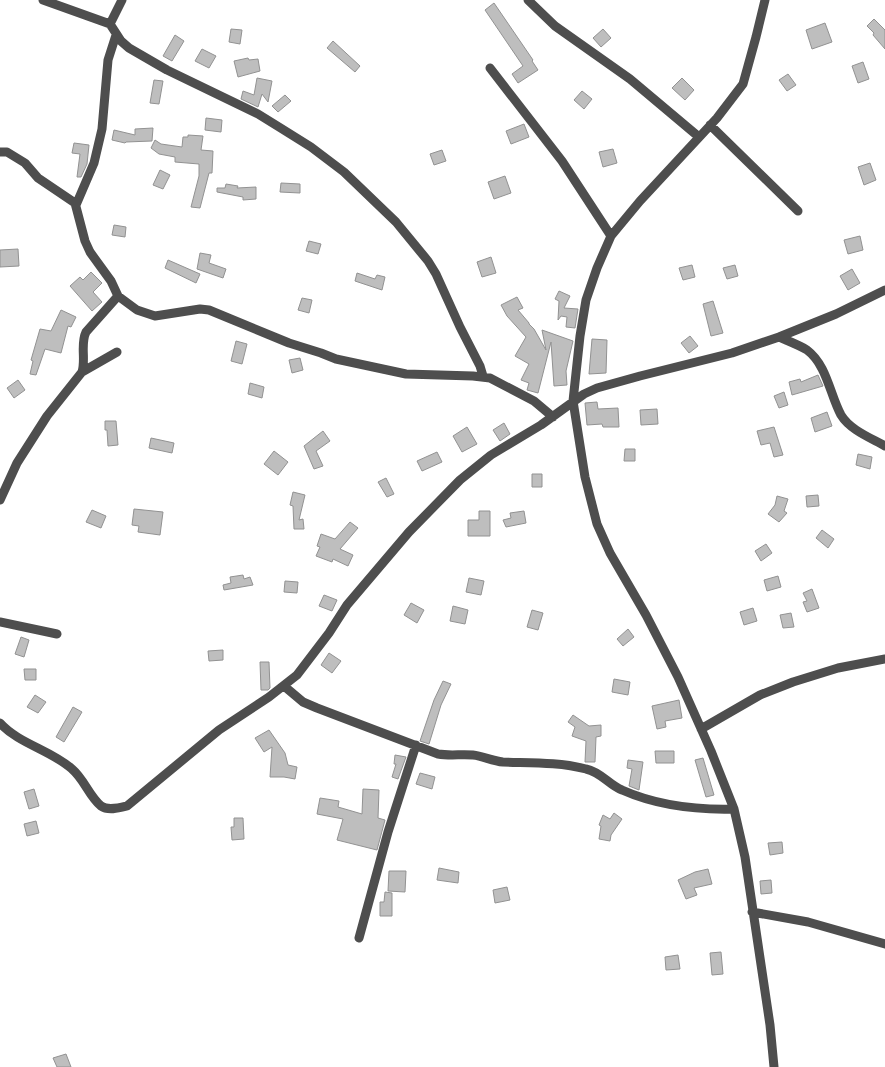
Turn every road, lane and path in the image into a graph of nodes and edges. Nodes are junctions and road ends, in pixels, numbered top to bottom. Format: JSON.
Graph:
{"nodes":[{"id":1,"x":43,"y":0,"type":"edge"},
{"id":2,"x":122,"y":0,"type":"edge"},
{"id":3,"x":528,"y":0,"type":"edge"},
{"id":4,"x":765,"y":0,"type":"edge"},
{"id":5,"x":110,"y":24,"type":"junction"},
{"id":6,"x":116,"y":35,"type":"junction"},
{"id":7,"x":490,"y":68,"type":"dead end"},
{"id":8,"x":710,"y":125,"type":"junction"},
{"id":9,"x":700,"y":137,"type":"junction"},
{"id":10,"x":0,"y":152,"type":"edge"},
{"id":11,"x":76,"y":205,"type":"junction"},
{"id":12,"x":798,"y":211,"type":"dead end"},
{"id":13,"x":611,"y":236,"type":"junction"},
{"id":14,"x":885,"y":290,"type":"edge"},
{"id":15,"x":118,"y":296,"type":"junction"},
{"id":16,"x":779,"y":337,"type":"junction"},
{"id":17,"x":117,"y":352,"type":"dead end"},
{"id":18,"x":82,"y":372,"type":"junction"},
{"id":19,"x":483,"y":376,"type":"junction"},
{"id":20,"x":574,"y":401,"type":"junction"},
{"id":21,"x":553,"y":417,"type":"junction"},
{"id":22,"x":885,"y":446,"type":"edge"},
{"id":23,"x":0,"y":500,"type":"edge"},
{"id":24,"x":0,"y":622,"type":"edge"},
{"id":25,"x":57,"y":634,"type":"dead end"},
{"id":26,"x":885,"y":659,"type":"edge"},
{"id":27,"x":284,"y":686,"type":"junction"},
{"id":28,"x":0,"y":723,"type":"edge"},
{"id":29,"x":701,"y":729,"type":"junction"},
{"id":30,"x":416,"y":745,"type":"junction"},
{"id":31,"x":734,"y":809,"type":"junction"},
{"id":32,"x":752,"y":912,"type":"junction"},
{"id":33,"x":359,"y":938,"type":"dead end"},
{"id":34,"x":885,"y":944,"type":"edge"},
{"id":35,"x":774,"y":1067,"type":"edge"}],
"edges":[{"from":1,"to":5,"type":"street"},
{"from":2,"to":5,"type":"street"},
{"from":3,"to":9,"type":"street"},
{"from":4,"to":8,"type":"street"},
{"from":5,"to":6,"type":"street"},
{"from":6,"to":11,"type":"street"},
{"from":6,"to":19,"type":"street"},
{"from":7,"to":13,"type":"street"},
{"from":8,"to":9,"type":"street"},
{"from":8,"to":12,"type":"street"},
{"from":9,"to":13,"type":"street"},
{"from":10,"to":11,"type":"street"},
{"from":11,"to":15,"type":"street"},
{"from":13,"to":20,"type":"street"},
{"from":14,"to":16,"type":"street"},
{"from":15,"to":18,"type":"street"},
{"from":15,"to":19,"type":"street"},
{"from":16,"to":20,"type":"street"},
{"from":16,"to":22,"type":"street"},
{"from":17,"to":18,"type":"street"},
{"from":18,"to":23,"type":"street"},
{"from":19,"to":21,"type":"street"},
{"from":20,"to":21,"type":"street"},
{"from":20,"to":29,"type":"street"},
{"from":21,"to":27,"type":"street"},
{"from":24,"to":25,"type":"street"},
{"from":26,"to":29,"type":"street"},
{"from":27,"to":28,"type":"street"},
{"from":27,"to":30,"type":"street"},
{"from":29,"to":31,"type":"street"},
{"from":30,"to":31,"type":"street"},
{"from":30,"to":33,"type":"street"},
{"from":31,"to":32,"type":"street"},
{"from":32,"to":34,"type":"street"},
{"from":32,"to":35,"type":"street"}]}
